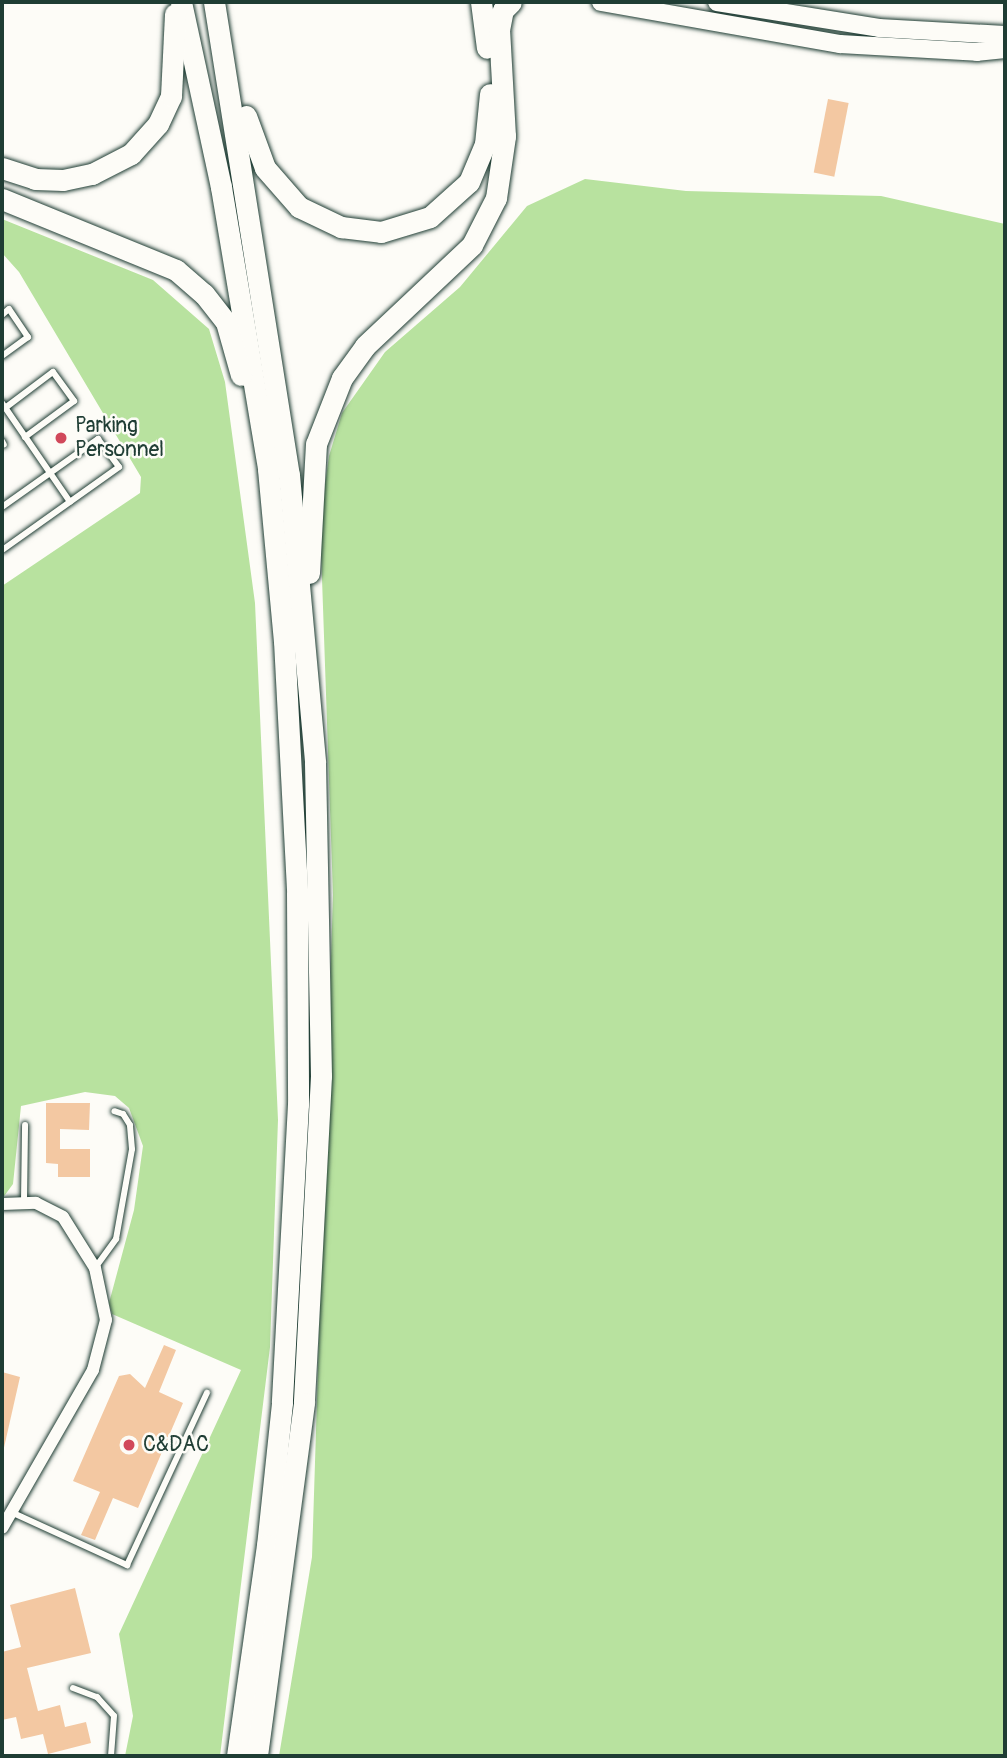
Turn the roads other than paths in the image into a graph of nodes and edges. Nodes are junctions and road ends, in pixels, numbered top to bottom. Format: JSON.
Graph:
{"nodes":[{"id":1,"x":174,"y":2,"type":"edge"},
{"id":2,"x":181,"y":2,"type":"edge"},
{"id":3,"x":214,"y":2,"type":"edge"},
{"id":4,"x":481,"y":2,"type":"edge"},
{"id":5,"x":511,"y":2,"type":"edge"},
{"id":6,"x":601,"y":2,"type":"edge"},
{"id":7,"x":717,"y":2,"type":"edge"},
{"id":8,"x":776,"y":6,"type":"edge"},
{"id":9,"x":1005,"y":34,"type":"edge"},
{"id":10,"x":1005,"y":49,"type":"edge"},
{"id":11,"x":228,"y":77,"type":"junction"},
{"id":12,"x":2,"y":168,"type":"edge"},
{"id":13,"x":2,"y":199,"type":"edge"},
{"id":14,"x":2,"y":315,"type":"edge"},
{"id":15,"x":2,"y":356,"type":"edge"},
{"id":16,"x":3,"y":405,"type":"edge"},
{"id":17,"x":25,"y":437,"type":"junction"},
{"id":18,"x":50,"y":473,"type":"junction"},
{"id":19,"x":70,"y":502,"type":"junction"},
{"id":20,"x":2,"y":507,"type":"edge"},
{"id":21,"x":272,"y":516,"type":"junction"},
{"id":22,"x":2,"y":550,"type":"edge"},
{"id":23,"x":305,"y":639,"type":"junction"},
{"id":24,"x":114,"y":1111,"type":"dead end"},
{"id":25,"x":25,"y":1125,"type":"dead end"},
{"id":26,"x":24,"y":1201,"type":"junction"},
{"id":27,"x":2,"y":1204,"type":"edge"},
{"id":28,"x":95,"y":1268,"type":"junction"},
{"id":29,"x":206,"y":1393,"type":"dead end"},
{"id":30,"x":10,"y":1512,"type":"junction"},
{"id":31,"x":2,"y":1528,"type":"edge"},
{"id":32,"x":73,"y":1688,"type":"dead end"},
{"id":33,"x":111,"y":1756,"type":"edge"},
{"id":34,"x":236,"y":1756,"type":"edge"},
{"id":35,"x":257,"y":1756,"type":"edge"}],
"edges":[{"from":1,"to":12,"type":"highway"},
{"from":2,"to":21,"type":"highway"},
{"from":3,"to":11,"type":"highway"},
{"from":4,"to":11,"type":"highway"},
{"from":5,"to":23,"type":"highway"},
{"from":6,"to":10,"type":"main road"},
{"from":7,"to":8,"type":"main road"},
{"from":8,"to":9,"type":"main road"},
{"from":11,"to":23,"type":"highway"},
{"from":13,"to":21,"type":"highway"},
{"from":14,"to":15,"type":"lane"},
{"from":16,"to":17,"type":"lane"},
{"from":16,"to":17,"type":"lane"},
{"from":17,"to":18,"type":"lane"},
{"from":18,"to":19,"type":"lane"},
{"from":18,"to":19,"type":"lane"},
{"from":18,"to":20,"type":"lane"},
{"from":19,"to":22,"type":"lane"},
{"from":21,"to":34,"type":"highway"},
{"from":23,"to":35,"type":"highway"},
{"from":24,"to":28,"type":"lane"},
{"from":25,"to":26,"type":"lane"},
{"from":26,"to":27,"type":"street"},
{"from":26,"to":28,"type":"street"},
{"from":28,"to":30,"type":"street"},
{"from":29,"to":30,"type":"lane"},
{"from":30,"to":31,"type":"street"},
{"from":32,"to":33,"type":"lane"}]}
